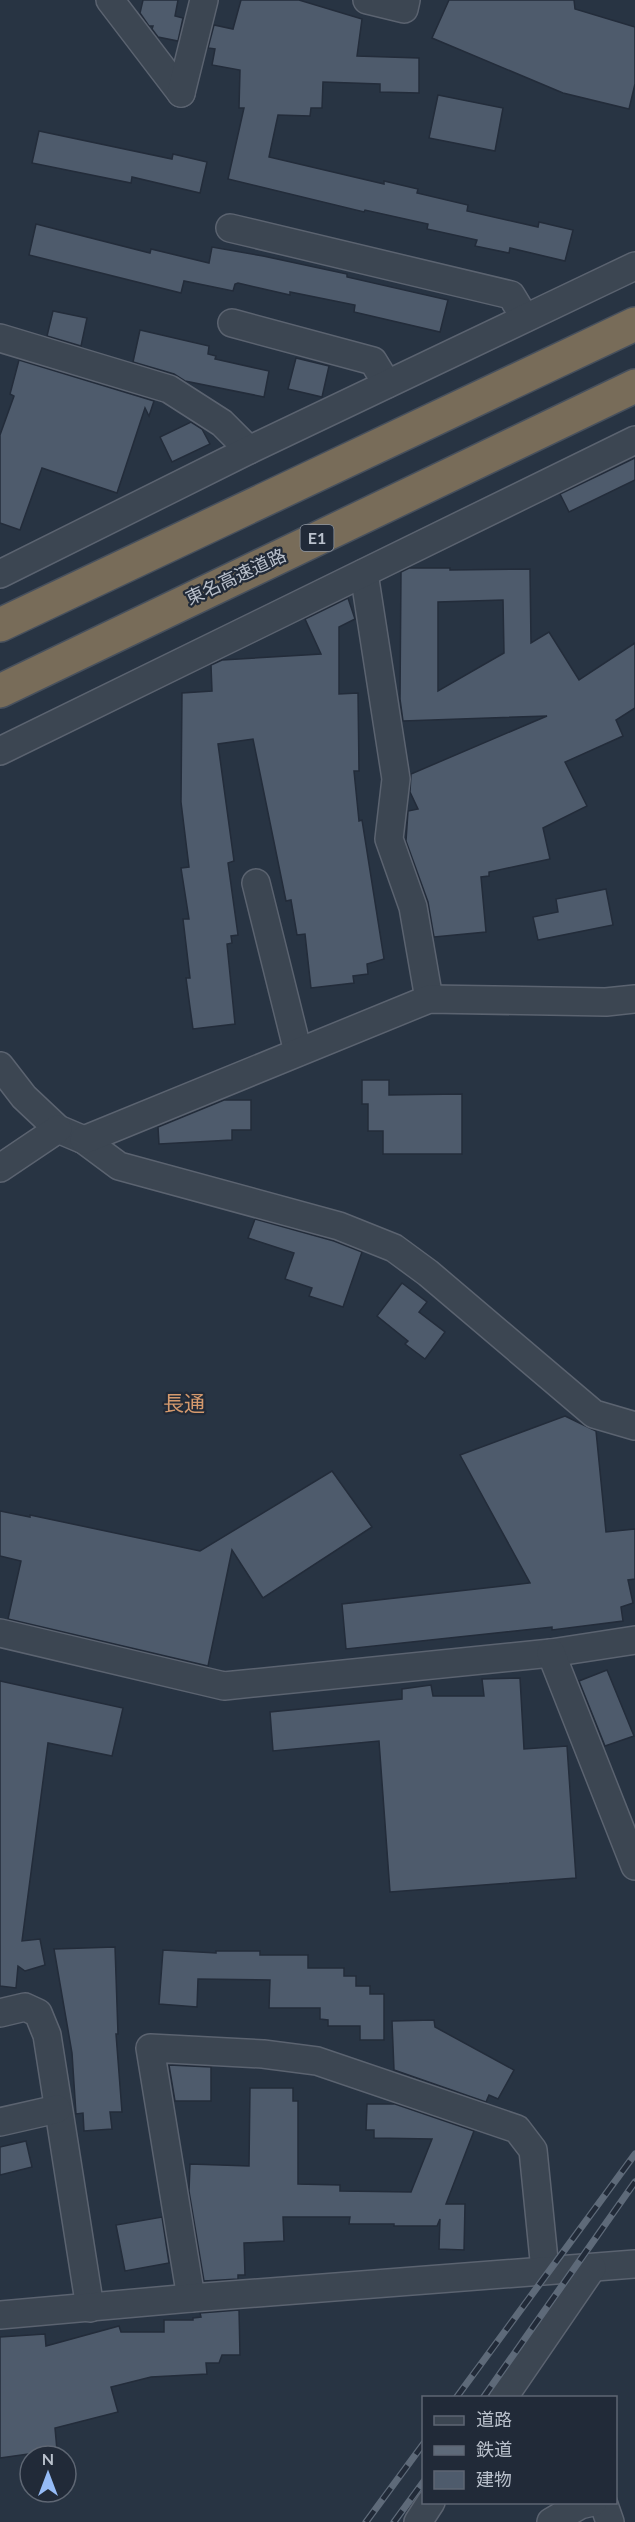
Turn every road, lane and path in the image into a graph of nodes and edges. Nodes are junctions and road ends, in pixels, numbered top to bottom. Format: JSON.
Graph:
{"nodes":[{"id":1,"x":110,"y":0,"type":"edge"},
{"id":2,"x":204,"y":0,"type":"edge"},
{"id":3,"x":367,"y":0,"type":"edge"},
{"id":4,"x":406,"y":0,"type":"edge"},
{"id":5,"x":230,"y":228,"type":"dead end"},
{"id":6,"x":635,"y":266,"type":"edge"},
{"id":7,"x":525,"y":318,"type":"junction"},
{"id":8,"x":232,"y":322,"type":"dead end"},
{"id":9,"x":635,"y":324,"type":"edge"},
{"id":10,"x":0,"y":338,"type":"edge"},
{"id":11,"x":387,"y":384,"type":"junction"},
{"id":12,"x":635,"y":386,"type":"edge"},
{"id":13,"x":635,"y":440,"type":"edge"},
{"id":14,"x":249,"y":450,"type":"junction"},
{"id":15,"x":364,"y":573,"type":"junction"},
{"id":16,"x":0,"y":574,"type":"edge"},
{"id":17,"x":0,"y":625,"type":"edge"},
{"id":18,"x":0,"y":691,"type":"edge"},
{"id":19,"x":0,"y":751,"type":"edge"},
{"id":20,"x":256,"y":883,"type":"dead end"},
{"id":21,"x":429,"y":999,"type":"junction"},
{"id":22,"x":635,"y":999,"type":"edge"},
{"id":23,"x":298,"y":1052,"type":"junction"},
{"id":24,"x":0,"y":1066,"type":"edge"},
{"id":25,"x":58,"y":1130,"type":"junction"},
{"id":26,"x":84,"y":1140,"type":"junction"},
{"id":27,"x":0,"y":1168,"type":"edge"},
{"id":28,"x":635,"y":1426,"type":"edge"},
{"id":29,"x":0,"y":1633,"type":"edge"},
{"id":30,"x":635,"y":1640,"type":"edge"},
{"id":31,"x":551,"y":1653,"type":"junction"},
{"id":32,"x":635,"y":1866,"type":"edge"},
{"id":33,"x":0,"y":2013,"type":"edge"},
{"id":34,"x":57,"y":2109,"type":"junction"},
{"id":35,"x":0,"y":2122,"type":"edge"},
{"id":36,"x":635,"y":2264,"type":"edge"},
{"id":37,"x":592,"y":2268,"type":"junction"},
{"id":38,"x":545,"y":2270,"type":"junction"},
{"id":39,"x":191,"y":2298,"type":"junction"},
{"id":40,"x":90,"y":2308,"type":"junction"},
{"id":41,"x":0,"y":2315,"type":"edge"},
{"id":42,"x":504,"y":2396,"type":"edge"},
{"id":43,"x":430,"y":2504,"type":"edge"},
{"id":44,"x":584,"y":2504,"type":"edge"},
{"id":45,"x":604,"y":2504,"type":"edge"},
{"id":46,"x":418,"y":2522,"type":"edge"},
{"id":47,"x":551,"y":2522,"type":"edge"},
{"id":48,"x":610,"y":2522,"type":"edge"}],
"edges":[{"from":1,"to":2,"type":"street"},
{"from":3,"to":4,"type":"street"},
{"from":5,"to":7,"type":"street"},
{"from":6,"to":7,"type":"street"},
{"from":7,"to":11,"type":"street"},
{"from":8,"to":11,"type":"street"},
{"from":9,"to":17,"type":"highway"},
{"from":10,"to":14,"type":"street"},
{"from":11,"to":14,"type":"street"},
{"from":12,"to":18,"type":"highway","name":"東名高速道路","number":"E1"},
{"from":13,"to":15,"type":"street"},
{"from":14,"to":16,"type":"street"},
{"from":15,"to":19,"type":"street"},
{"from":15,"to":21,"type":"street"},
{"from":20,"to":23,"type":"street"},
{"from":21,"to":22,"type":"street"},
{"from":21,"to":23,"type":"street"},
{"from":23,"to":26,"type":"street"},
{"from":24,"to":25,"type":"street"},
{"from":25,"to":26,"type":"street"},
{"from":25,"to":27,"type":"street"},
{"from":26,"to":28,"type":"street"},
{"from":29,"to":31,"type":"street"},
{"from":30,"to":31,"type":"street"},
{"from":31,"to":32,"type":"street"},
{"from":33,"to":34,"type":"street"},
{"from":34,"to":35,"type":"street"},
{"from":34,"to":40,"type":"street"},
{"from":36,"to":37,"type":"street"},
{"from":37,"to":38,"type":"street"},
{"from":37,"to":42,"type":"street"},
{"from":38,"to":39,"type":"street"},
{"from":38,"to":39,"type":"street"},
{"from":39,"to":40,"type":"street"},
{"from":40,"to":41,"type":"street"},
{"from":43,"to":46,"type":"street"},
{"from":44,"to":47,"type":"street"},
{"from":45,"to":48,"type":"street"}]}
